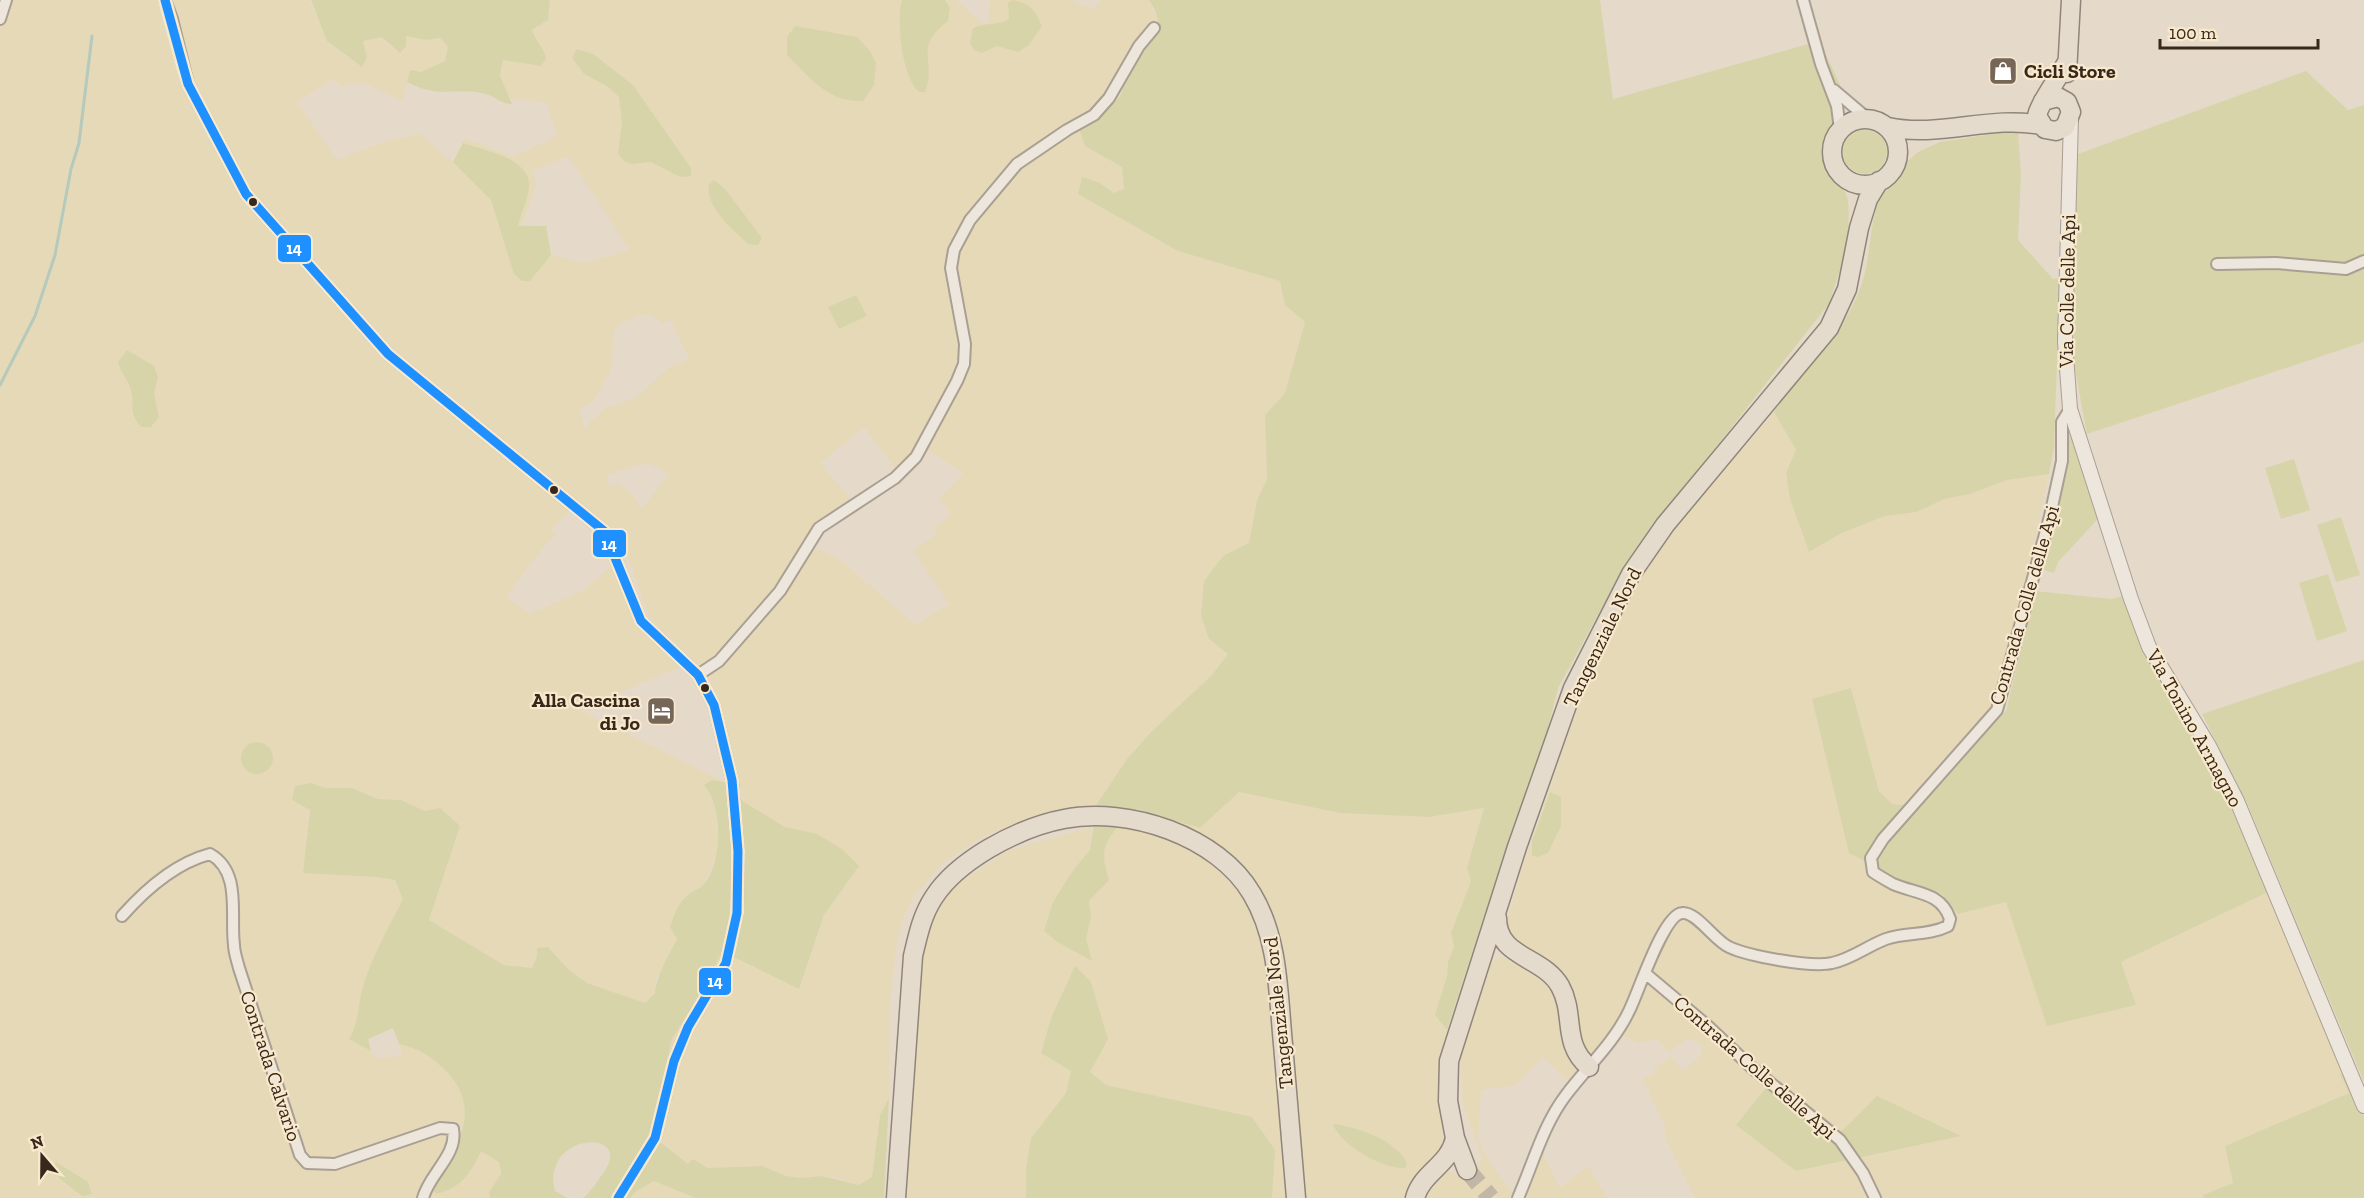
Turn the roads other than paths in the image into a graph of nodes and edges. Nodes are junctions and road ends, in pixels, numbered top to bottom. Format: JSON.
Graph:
{"nodes":[{"id":1,"x":6,"y":0,"type":"edge"},
{"id":2,"x":165,"y":0,"type":"edge"},
{"id":3,"x":1803,"y":0,"type":"edge"},
{"id":4,"x":2071,"y":0,"type":"edge"},
{"id":5,"x":0,"y":19,"type":"edge"},
{"id":6,"x":1154,"y":28,"type":"dead end"},
{"id":7,"x":2067,"y":62,"type":"junction"},
{"id":8,"x":1832,"y":88,"type":"junction"},
{"id":9,"x":2041,"y":103,"type":"junction"},
{"id":10,"x":2070,"y":112,"type":"junction"},
{"id":11,"x":1867,"y":118,"type":"junction"},
{"id":12,"x":2002,"y":122,"type":"junction"},
{"id":13,"x":1888,"y":127,"type":"junction"},
{"id":14,"x":2043,"y":127,"type":"junction"},
{"id":15,"x":1840,"y":129,"type":"junction"},
{"id":16,"x":1941,"y":129,"type":"junction"},
{"id":17,"x":1897,"y":159,"type":"junction"},
{"id":18,"x":2068,"y":172,"type":"junction"},
{"id":19,"x":1849,"y":181,"type":"junction"},
{"id":20,"x":1880,"y":181,"type":"junction"},
{"id":21,"x":1859,"y":228,"type":"junction"},
{"id":22,"x":2364,"y":261,"type":"edge"},
{"id":23,"x":2217,"y":264,"type":"dead end"},
{"id":24,"x":2070,"y":409,"type":"junction"},
{"id":25,"x":698,"y":675,"type":"junction"},
{"id":26,"x":122,"y":916,"type":"dead end"},
{"id":27,"x":1497,"y":916,"type":"junction"},
{"id":28,"x":1515,"y":953,"type":"junction"},
{"id":29,"x":1478,"y":971,"type":"junction"},
{"id":30,"x":1645,"y":973,"type":"junction"},
{"id":31,"x":1589,"y":1067,"type":"junction"},
{"id":32,"x":2359,"y":1082,"type":"edge"},
{"id":33,"x":2364,"y":1106,"type":"edge"},
{"id":34,"x":1455,"y":1138,"type":"junction"},
{"id":35,"x":1443,"y":1163,"type":"junction"},
{"id":36,"x":423,"y":1198,"type":"edge"},
{"id":37,"x":618,"y":1198,"type":"edge"},
{"id":38,"x":896,"y":1198,"type":"edge"},
{"id":39,"x":1296,"y":1198,"type":"edge"},
{"id":40,"x":1415,"y":1198,"type":"edge"},
{"id":41,"x":1518,"y":1198,"type":"edge"},
{"id":42,"x":1875,"y":1198,"type":"edge"}],
"edges":[{"from":1,"to":5,"type":"street"},
{"from":2,"to":25,"type":"street"},
{"from":3,"to":8,"type":"street"},
{"from":4,"to":7,"type":"main road","name":"Via Colle delle Api"},
{"from":6,"to":25,"type":"street"},
{"from":7,"to":9,"type":"main road","name":"Via Colle delle Api"},
{"from":7,"to":10,"type":"main road","name":"Via Colle delle Api"},
{"from":8,"to":11,"type":"street"},
{"from":8,"to":15,"type":"street"},
{"from":9,"to":10,"type":"main road"},
{"from":9,"to":12,"type":"main road"},
{"from":9,"to":14,"type":"main road"},
{"from":10,"to":14,"type":"main road"},
{"from":10,"to":18,"type":"street","name":"Via Colle delle Api"},
{"from":11,"to":13,"type":"main road"},
{"from":11,"to":15,"type":"main road"},
{"from":12,"to":14,"type":"main road"},
{"from":12,"to":16,"type":"main road"},
{"from":13,"to":16,"type":"main road"},
{"from":13,"to":17,"type":"main road"},
{"from":14,"to":18,"type":"street","name":"Via Colle delle Api"},
{"from":15,"to":19,"type":"main road"},
{"from":16,"to":17,"type":"main road"},
{"from":17,"to":20,"type":"main road"},
{"from":18,"to":24,"type":"street","name":"Via Colle delle Api"},
{"from":19,"to":20,"type":"main road"},
{"from":19,"to":21,"type":"main road","name":"Tangenziale Nord"},
{"from":20,"to":21,"type":"main road","name":"Tangenziale Nord"},
{"from":21,"to":27,"type":"main road","name":"Tangenziale Nord"},
{"from":22,"to":23,"type":"street"},
{"from":24,"to":30,"type":"street","name":"Contrada Colle delle Api"},
{"from":24,"to":32,"type":"street","name":"Via Tonino Armagno"},
{"from":25,"to":37,"type":"street"},
{"from":26,"to":36,"type":"street","name":"Contrada Calvario"},
{"from":27,"to":28,"type":"main road"},
{"from":27,"to":29,"type":"main road","name":"Tangenziale Nord"},
{"from":28,"to":29,"type":"main road"},
{"from":28,"to":31,"type":"main road"},
{"from":29,"to":34,"type":"main road","name":"Tangenziale Nord"},
{"from":30,"to":31,"type":"street","name":"Contrada Colle delle Api"},
{"from":30,"to":42,"type":"street","name":"Contrada Colle delle Api"},
{"from":31,"to":41,"type":"street","name":"Contrada Colle delle Api"},
{"from":32,"to":33,"type":"street","name":"Via Tonino Armagno"},
{"from":34,"to":35,"type":"main road"},
{"from":34,"to":35,"type":"main road","name":"Tangenziale Nord"},
{"from":35,"to":40,"type":"main road"},
{"from":38,"to":39,"type":"main road","name":"Tangenziale Nord"}]}
